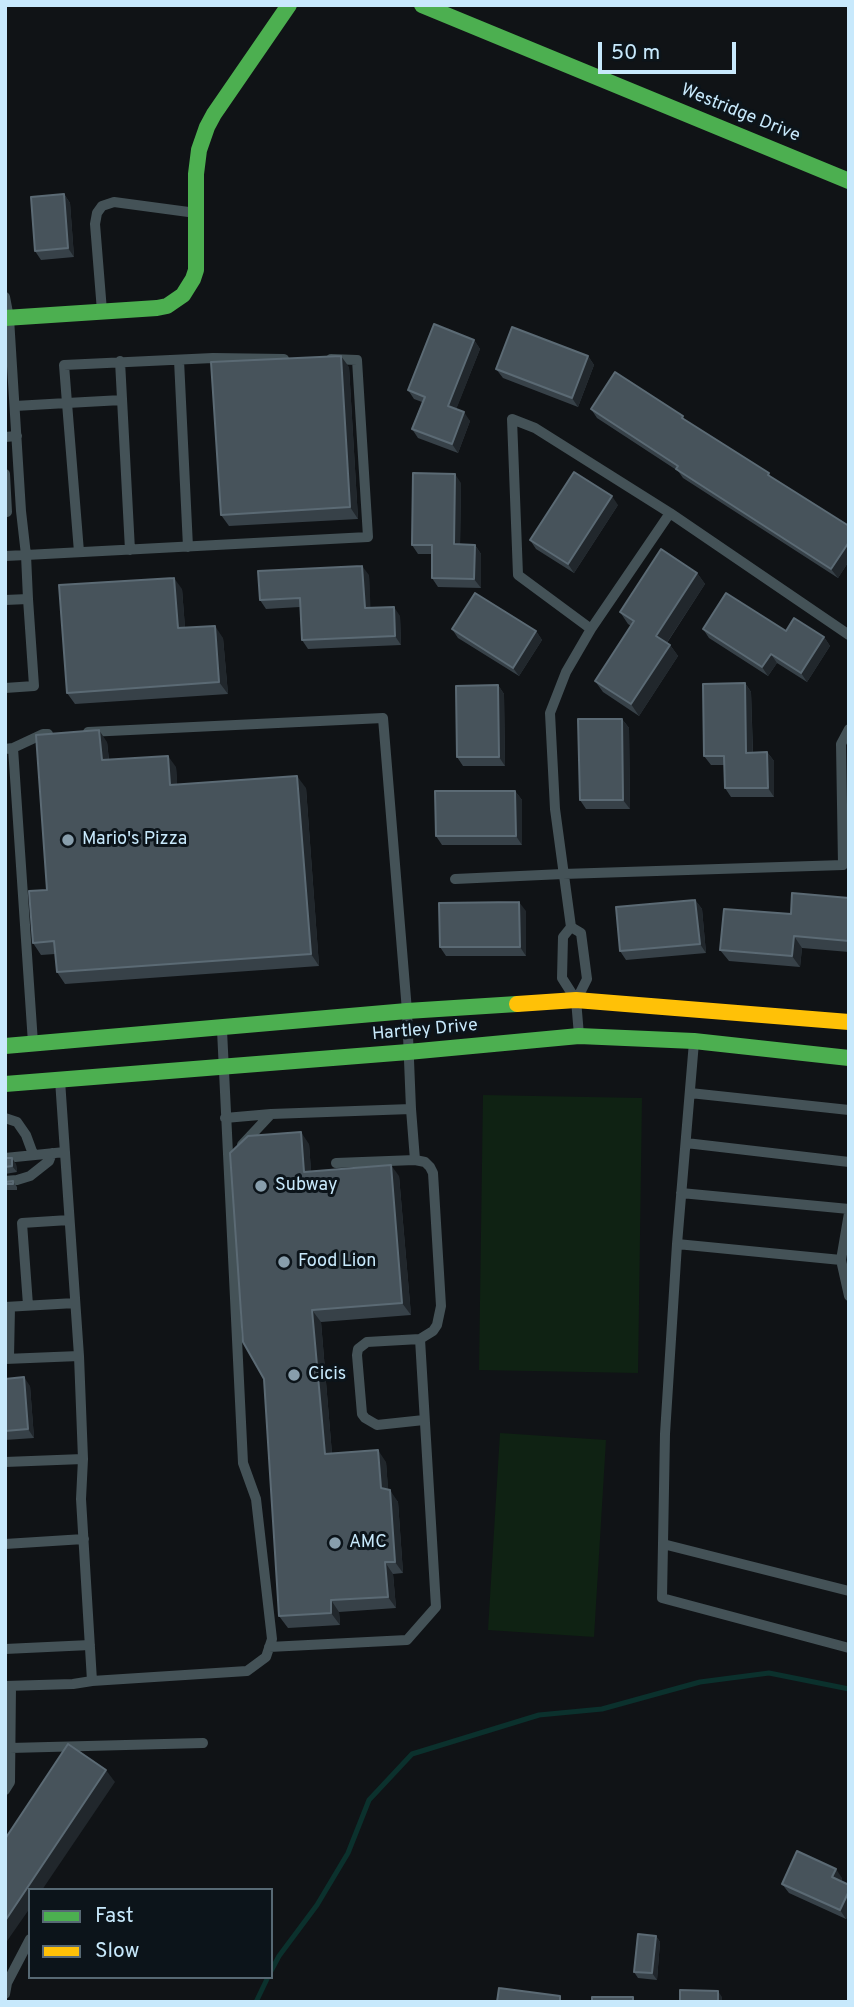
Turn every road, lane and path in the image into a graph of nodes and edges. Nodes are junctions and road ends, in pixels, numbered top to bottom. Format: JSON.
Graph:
{"nodes":[{"id":1,"x":289,"y":5,"type":"edge"},
{"id":2,"x":422,"y":5,"type":"edge"},
{"id":3,"x":849,"y":181,"type":"edge"},
{"id":4,"x":196,"y":213,"type":"junction"},
{"id":5,"x":5,"y":297,"type":"edge"},
{"id":6,"x":102,"y":312,"type":"junction"},
{"id":7,"x":7,"y":318,"type":"edge"},
{"id":8,"x":291,"y":359,"type":"edge"},
{"id":9,"x":318,"y":359,"type":"edge"},
{"id":10,"x":179,"y":360,"type":"junction"},
{"id":11,"x":120,"y":361,"type":"junction"},
{"id":12,"x":10,"y":386,"type":"edge"},
{"id":13,"x":122,"y":400,"type":"junction"},
{"id":14,"x":67,"y":403,"type":"junction"},
{"id":15,"x":15,"y":406,"type":"junction"},
{"id":16,"x":5,"y":436,"type":"edge"},
{"id":17,"x":17,"y":436,"type":"junction"},
{"id":18,"x":5,"y":474,"type":"edge"},
{"id":19,"x":21,"y":511,"type":"junction"},
{"id":20,"x":6,"y":512,"type":"edge"},
{"id":21,"x":670,"y":513,"type":"junction"},
{"id":22,"x":188,"y":547,"type":"junction"},
{"id":23,"x":130,"y":550,"type":"junction"},
{"id":24,"x":79,"y":552,"type":"junction"},
{"id":25,"x":26,"y":555,"type":"junction"},
{"id":26,"x":5,"y":556,"type":"edge"},
{"id":27,"x":28,"y":599,"type":"junction"},
{"id":28,"x":5,"y":600,"type":"edge"},
{"id":29,"x":591,"y":629,"type":"junction"},
{"id":30,"x":849,"y":635,"type":"edge"},
{"id":31,"x":5,"y":688,"type":"edge"},
{"id":32,"x":849,"y":729,"type":"edge"},
{"id":33,"x":71,"y":733,"type":"edge"},
{"id":34,"x":57,"y":734,"type":"edge"},
{"id":35,"x":9,"y":748,"type":"edge"},
{"id":36,"x":563,"y":874,"type":"junction"},
{"id":37,"x":455,"y":879,"type":"dead end"},
{"id":38,"x":570,"y":927,"type":"junction"},
{"id":39,"x":576,"y":1000,"type":"junction"},
{"id":40,"x":407,"y":1011,"type":"junction"},
{"id":41,"x":849,"y":1022,"type":"edge"},
{"id":42,"x":222,"y":1026,"type":"junction"},
{"id":43,"x":579,"y":1036,"type":"junction"},
{"id":44,"x":694,"y":1041,"type":"junction"},
{"id":45,"x":33,"y":1044,"type":"junction"},
{"id":46,"x":5,"y":1046,"type":"edge"},
{"id":47,"x":408,"y":1052,"type":"junction"},
{"id":48,"x":849,"y":1058,"type":"edge"},
{"id":49,"x":223,"y":1067,"type":"junction"},
{"id":50,"x":60,"y":1080,"type":"junction"},
{"id":51,"x":5,"y":1084,"type":"edge"},
{"id":52,"x":690,"y":1093,"type":"junction"},
{"id":53,"x":411,"y":1109,"type":"junction"},
{"id":54,"x":849,"y":1110,"type":"edge"},
{"id":55,"x":271,"y":1114,"type":"junction"},
{"id":56,"x":5,"y":1118,"type":"edge"},
{"id":57,"x":225,"y":1118,"type":"junction"},
{"id":58,"x":686,"y":1143,"type":"junction"},
{"id":59,"x":65,"y":1152,"type":"junction"},
{"id":60,"x":52,"y":1153,"type":"junction"},
{"id":61,"x":33,"y":1154,"type":"junction"},
{"id":62,"x":226,"y":1155,"type":"junction"},
{"id":63,"x":5,"y":1158,"type":"edge"},
{"id":64,"x":415,"y":1160,"type":"junction"},
{"id":65,"x":849,"y":1162,"type":"edge"},
{"id":66,"x":336,"y":1163,"type":"dead end"},
{"id":67,"x":5,"y":1181,"type":"edge"},
{"id":68,"x":681,"y":1193,"type":"junction"},
{"id":69,"x":849,"y":1211,"type":"edge"},
{"id":70,"x":69,"y":1220,"type":"junction"},
{"id":71,"x":677,"y":1244,"type":"junction"},
{"id":72,"x":841,"y":1260,"type":"junction"},
{"id":73,"x":849,"y":1296,"type":"edge"},
{"id":74,"x":75,"y":1303,"type":"junction"},
{"id":75,"x":28,"y":1305,"type":"junction"},
{"id":76,"x":7,"y":1307,"type":"edge"},
{"id":77,"x":420,"y":1339,"type":"junction"},
{"id":78,"x":79,"y":1356,"type":"junction"},
{"id":79,"x":7,"y":1359,"type":"edge"},
{"id":80,"x":424,"y":1420,"type":"junction"},
{"id":81,"x":83,"y":1459,"type":"junction"},
{"id":82,"x":5,"y":1462,"type":"edge"},
{"id":83,"x":84,"y":1539,"type":"junction"},
{"id":84,"x":5,"y":1544,"type":"edge"},
{"id":85,"x":663,"y":1544,"type":"junction"},
{"id":86,"x":849,"y":1591,"type":"edge"},
{"id":87,"x":90,"y":1645,"type":"junction"},
{"id":88,"x":269,"y":1647,"type":"junction"},
{"id":89,"x":849,"y":1648,"type":"edge"},
{"id":90,"x":5,"y":1649,"type":"edge"},
{"id":91,"x":92,"y":1681,"type":"junction"},
{"id":92,"x":8,"y":1686,"type":"edge"},
{"id":93,"x":203,"y":1743,"type":"dead end"},
{"id":94,"x":10,"y":1748,"type":"junction"},
{"id":95,"x":5,"y":1790,"type":"edge"},
{"id":96,"x":28,"y":1943,"type":"edge"},
{"id":97,"x":5,"y":1994,"type":"edge"}],
"edges":[{"from":1,"to":4,"type":"street"},
{"from":2,"to":3,"type":"street","name":"Westridge Drive"},
{"from":4,"to":6,"type":"street"},
{"from":4,"to":6,"type":"lane"},
{"from":5,"to":7,"type":"lane"},
{"from":6,"to":7,"type":"street"},
{"from":7,"to":12,"type":"lane"},
{"from":8,"to":10,"type":"lane"},
{"from":9,"to":22,"type":"lane"},
{"from":10,"to":11,"type":"lane"},
{"from":10,"to":22,"type":"lane"},
{"from":11,"to":13,"type":"lane"},
{"from":11,"to":14,"type":"lane"},
{"from":12,"to":15,"type":"lane"},
{"from":13,"to":14,"type":"lane"},
{"from":13,"to":23,"type":"lane"},
{"from":14,"to":15,"type":"lane"},
{"from":14,"to":24,"type":"lane"},
{"from":15,"to":17,"type":"lane"},
{"from":16,"to":17,"type":"lane"},
{"from":17,"to":19,"type":"lane"},
{"from":18,"to":20,"type":"lane"},
{"from":19,"to":20,"type":"lane"},
{"from":19,"to":25,"type":"lane"},
{"from":21,"to":29,"type":"lane"},
{"from":21,"to":29,"type":"lane"},
{"from":21,"to":30,"type":"lane"},
{"from":22,"to":23,"type":"lane"},
{"from":23,"to":24,"type":"lane"},
{"from":24,"to":25,"type":"lane"},
{"from":25,"to":26,"type":"lane"},
{"from":25,"to":27,"type":"lane"},
{"from":27,"to":28,"type":"lane"},
{"from":27,"to":31,"type":"lane"},
{"from":29,"to":36,"type":"lane"},
{"from":32,"to":36,"type":"lane"},
{"from":33,"to":40,"type":"lane"},
{"from":34,"to":35,"type":"lane"},
{"from":35,"to":45,"type":"lane"},
{"from":36,"to":37,"type":"lane"},
{"from":36,"to":38,"type":"lane"},
{"from":38,"to":39,"type":"lane"},
{"from":38,"to":39,"type":"lane"},
{"from":39,"to":40,"type":"street","name":"Hartley Drive"},
{"from":39,"to":41,"type":"street","name":"Hartley Drive"},
{"from":39,"to":43,"type":"lane"},
{"from":40,"to":42,"type":"street","name":"Hartley Drive"},
{"from":40,"to":47,"type":"lane"},
{"from":42,"to":45,"type":"street","name":"Hartley Drive"},
{"from":42,"to":49,"type":"lane"},
{"from":43,"to":44,"type":"street","name":"Hartley Drive"},
{"from":43,"to":47,"type":"street","name":"Hartley Drive"},
{"from":44,"to":48,"type":"street","name":"Hartley Drive"},
{"from":44,"to":52,"type":"lane"},
{"from":45,"to":46,"type":"street","name":"Hartley Drive"},
{"from":47,"to":49,"type":"street","name":"Hartley Drive"},
{"from":47,"to":53,"type":"lane"},
{"from":49,"to":50,"type":"street","name":"Hartley Drive"},
{"from":49,"to":57,"type":"lane"},
{"from":50,"to":51,"type":"street","name":"Hartley Drive"},
{"from":50,"to":59,"type":"lane"},
{"from":52,"to":54,"type":"lane"},
{"from":52,"to":58,"type":"lane"},
{"from":53,"to":55,"type":"lane"},
{"from":53,"to":64,"type":"lane"},
{"from":55,"to":57,"type":"lane"},
{"from":55,"to":62,"type":"lane"},
{"from":56,"to":61,"type":"lane"},
{"from":57,"to":62,"type":"lane"},
{"from":58,"to":65,"type":"lane"},
{"from":58,"to":68,"type":"lane"},
{"from":59,"to":60,"type":"lane"},
{"from":59,"to":70,"type":"lane"},
{"from":60,"to":61,"type":"lane"},
{"from":60,"to":67,"type":"lane"},
{"from":61,"to":63,"type":"lane"},
{"from":62,"to":88,"type":"lane"},
{"from":64,"to":66,"type":"lane"},
{"from":64,"to":77,"type":"lane"},
{"from":68,"to":69,"type":"lane"},
{"from":68,"to":71,"type":"lane"},
{"from":69,"to":72,"type":"lane"},
{"from":70,"to":74,"type":"lane"},
{"from":70,"to":75,"type":"lane"},
{"from":71,"to":72,"type":"lane"},
{"from":71,"to":85,"type":"lane"},
{"from":72,"to":73,"type":"lane"},
{"from":74,"to":75,"type":"lane"},
{"from":74,"to":78,"type":"lane"},
{"from":75,"to":76,"type":"lane"},
{"from":76,"to":79,"type":"lane"},
{"from":77,"to":80,"type":"lane"},
{"from":77,"to":80,"type":"lane"},
{"from":78,"to":79,"type":"lane"},
{"from":78,"to":81,"type":"lane"},
{"from":80,"to":88,"type":"lane"},
{"from":81,"to":82,"type":"lane"},
{"from":81,"to":83,"type":"lane"},
{"from":83,"to":84,"type":"lane"},
{"from":83,"to":87,"type":"lane"},
{"from":85,"to":86,"type":"lane"},
{"from":85,"to":89,"type":"lane"},
{"from":87,"to":90,"type":"lane"},
{"from":87,"to":91,"type":"lane"},
{"from":88,"to":91,"type":"lane"},
{"from":91,"to":92,"type":"lane"},
{"from":92,"to":94,"type":"lane"},
{"from":93,"to":94,"type":"lane"},
{"from":94,"to":95,"type":"lane"},
{"from":96,"to":97,"type":"lane"}]}
